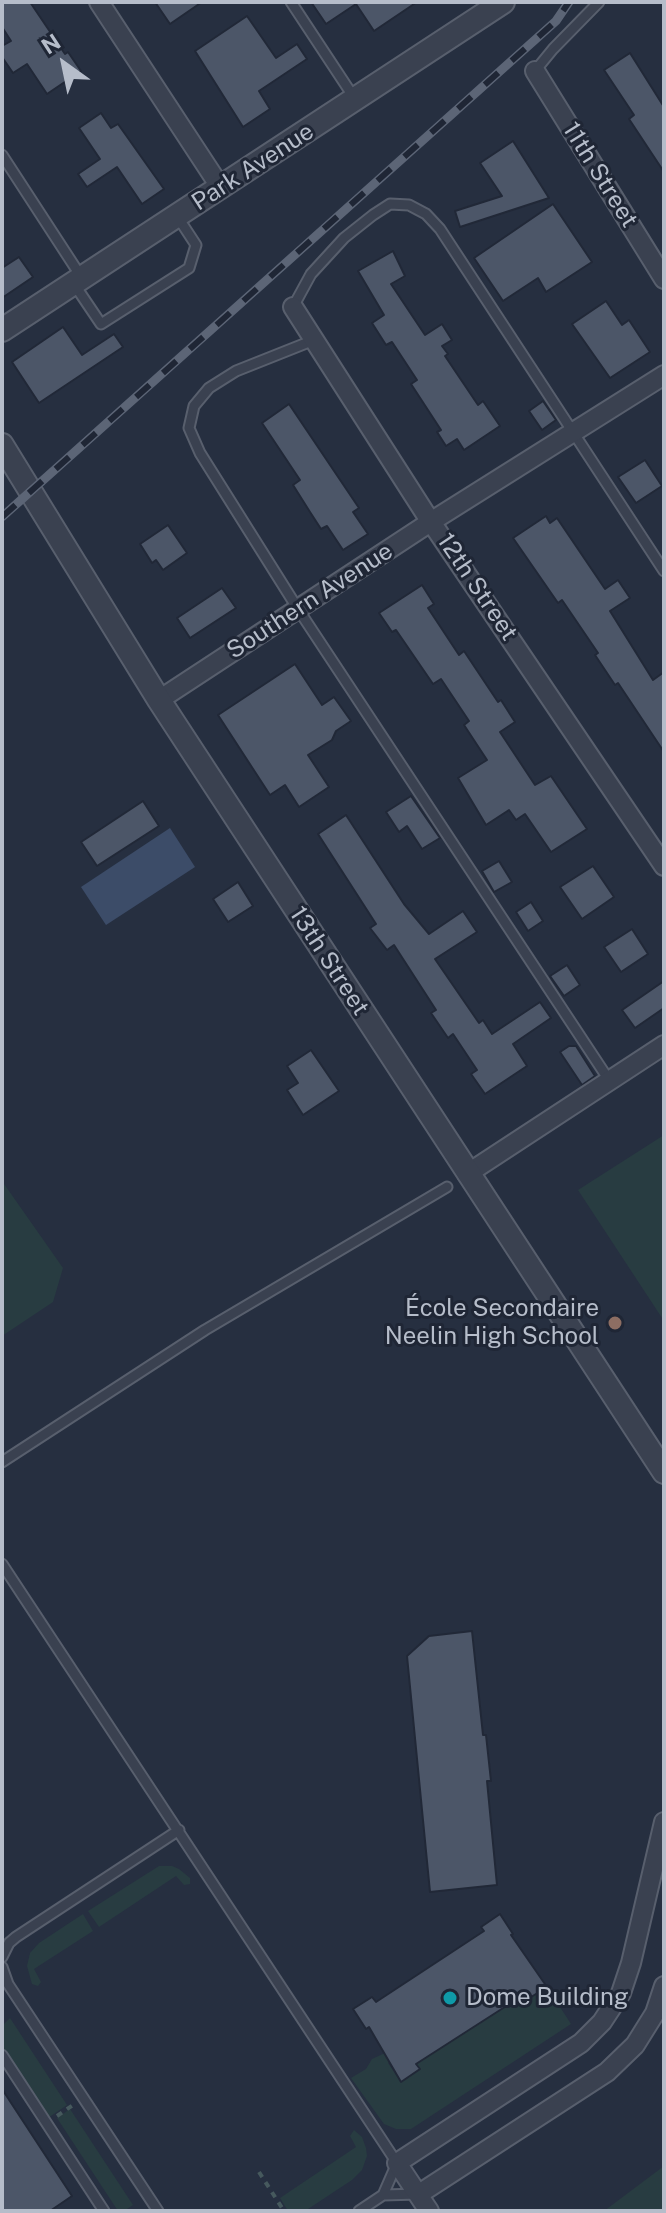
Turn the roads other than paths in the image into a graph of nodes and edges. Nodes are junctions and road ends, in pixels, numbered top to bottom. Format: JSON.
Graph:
{"nodes":[{"id":1,"x":99,"y":2,"type":"edge"},
{"id":2,"x":291,"y":2,"type":"edge"},
{"id":3,"x":599,"y":2,"type":"edge"},
{"id":4,"x":491,"y":5,"type":"edge"},
{"id":5,"x":535,"y":71,"type":"joint"},
{"id":6,"x":355,"y":99,"type":"junction"},
{"id":7,"x":2,"y":155,"type":"edge"},
{"id":8,"x":221,"y":188,"type":"junction"},
{"id":9,"x":177,"y":216,"type":"junction"},
{"id":10,"x":664,"y":279,"type":"edge"},
{"id":11,"x":78,"y":281,"type":"junction"},
{"id":12,"x":293,"y":307,"type":"joint"},
{"id":13,"x":2,"y":330,"type":"edge"},
{"id":14,"x":314,"y":340,"type":"junction"},
{"id":15,"x":664,"y":375,"type":"edge"},
{"id":16,"x":573,"y":433,"type":"junction"},
{"id":17,"x":2,"y":445,"type":"edge"},
{"id":18,"x":432,"y":521,"type":"junction"},
{"id":19,"x":664,"y":571,"type":"edge"},
{"id":20,"x":298,"y":609,"type":"junction"},
{"id":21,"x":159,"y":700,"type":"junction"},
{"id":22,"x":664,"y":866,"type":"edge"},
{"id":23,"x":664,"y":1045,"type":"edge"},
{"id":24,"x":609,"y":1080,"type":"junction"},
{"id":25,"x":467,"y":1174,"type":"junction"},
{"id":26,"x":447,"y":1187,"type":"dead end"},
{"id":27,"x":2,"y":1462,"type":"edge"},
{"id":28,"x":664,"y":1472,"type":"edge"},
{"id":29,"x":2,"y":1564,"type":"edge"},
{"id":30,"x":664,"y":1822,"type":"edge"},
{"id":31,"x":179,"y":1830,"type":"junction"},
{"id":32,"x":2,"y":1957,"type":"edge"},
{"id":33,"x":2,"y":1967,"type":"edge"},
{"id":34,"x":664,"y":1986,"type":"edge"},
{"id":35,"x":2,"y":2055,"type":"edge"},
{"id":36,"x":397,"y":2163,"type":"junction"},
{"id":37,"x":419,"y":2194,"type":"junction"},
{"id":38,"x":383,"y":2195,"type":"junction"},
{"id":39,"x":104,"y":2211,"type":"edge"},
{"id":40,"x":158,"y":2211,"type":"edge"},
{"id":41,"x":359,"y":2211,"type":"edge"},
{"id":42,"x":429,"y":2211,"type":"edge"}],
"edges":[{"from":1,"to":8,"type":"street"},
{"from":2,"to":6,"type":"lane"},
{"from":3,"to":5,"type":"lane"},
{"from":4,"to":6,"type":"street","name":"Park Avenue"},
{"from":5,"to":10,"type":"street","name":"11th Street"},
{"from":6,"to":8,"type":"street","name":"Park Avenue"},
{"from":7,"to":11,"type":"lane"},
{"from":8,"to":9,"type":"street","name":"Park Avenue"},
{"from":9,"to":11,"type":"street","name":"Park Avenue"},
{"from":9,"to":11,"type":"lane"},
{"from":11,"to":13,"type":"street","name":"Park Avenue"},
{"from":12,"to":14,"type":"street","name":"12th Street"},
{"from":12,"to":16,"type":"lane"},
{"from":14,"to":18,"type":"street","name":"12th Street"},
{"from":14,"to":20,"type":"lane"},
{"from":15,"to":16,"type":"street","name":"Southern Avenue"},
{"from":16,"to":18,"type":"street","name":"Southern Avenue"},
{"from":16,"to":19,"type":"lane"},
{"from":17,"to":21,"type":"street","name":"13th Street"},
{"from":18,"to":20,"type":"street","name":"Southern Avenue"},
{"from":18,"to":22,"type":"street","name":"12th Street"},
{"from":20,"to":21,"type":"street","name":"Southern Avenue"},
{"from":20,"to":24,"type":"lane"},
{"from":21,"to":25,"type":"street","name":"13th Street"},
{"from":23,"to":24,"type":"street"},
{"from":24,"to":25,"type":"street"},
{"from":25,"to":28,"type":"street","name":"13th Street"},
{"from":26,"to":27,"type":"lane"},
{"from":29,"to":31,"type":"lane"},
{"from":30,"to":36,"type":"street"},
{"from":31,"to":32,"type":"lane"},
{"from":31,"to":36,"type":"lane"},
{"from":33,"to":40,"type":"lane"},
{"from":34,"to":37,"type":"street"},
{"from":35,"to":39,"type":"lane"},
{"from":36,"to":37,"type":"street"},
{"from":36,"to":38,"type":"lane"},
{"from":37,"to":38,"type":"lane"},
{"from":37,"to":42,"type":"street"},
{"from":38,"to":41,"type":"lane"}]}
